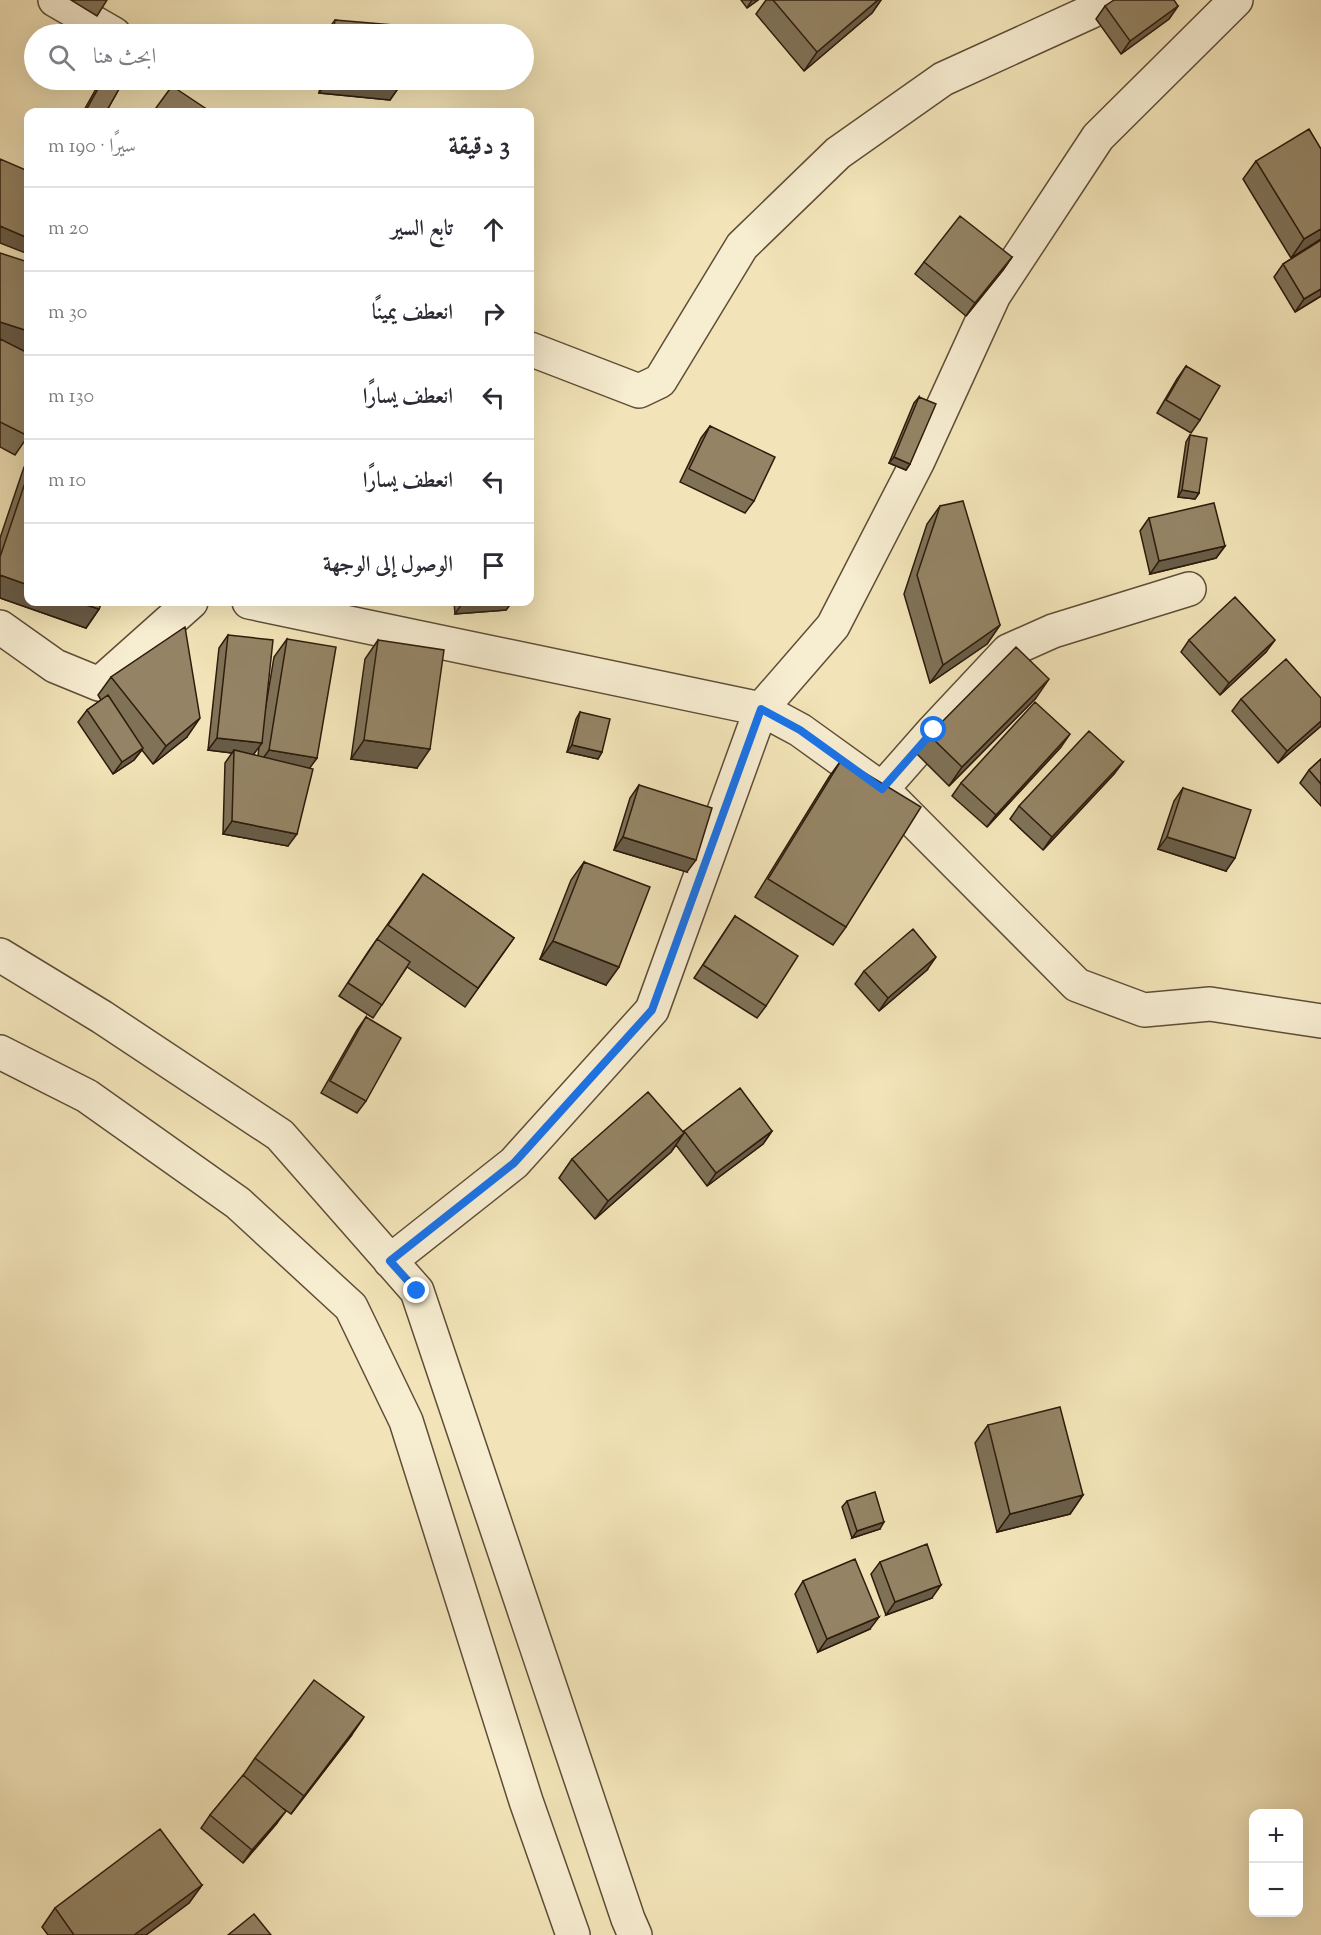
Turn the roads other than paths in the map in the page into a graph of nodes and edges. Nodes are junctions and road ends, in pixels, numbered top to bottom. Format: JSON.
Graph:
{"nodes":[{"id":1,"x":55,"y":0,"type":"edge"},
{"id":2,"x":1108,"y":0,"type":"edge"},
{"id":3,"x":1236,"y":0,"type":"edge"},
{"id":4,"x":97,"y":24,"type":"edge"},
{"id":5,"x":534,"y":351,"type":"edge"},
{"id":6,"x":1189,"y":589,"type":"dead end"},
{"id":7,"x":187,"y":606,"type":"edge"},
{"id":8,"x":268,"y":606,"type":"edge"},
{"id":9,"x":0,"y":627,"type":"edge"},
{"id":10,"x":761,"y":709,"type":"junction"},
{"id":11,"x":882,"y":789,"type":"junction"},
{"id":12,"x":0,"y":955,"type":"edge"},
{"id":13,"x":1321,"y":1021,"type":"edge"},
{"id":14,"x":0,"y":1052,"type":"edge"},
{"id":15,"x":390,"y":1261,"type":"junction"},
{"id":16,"x":573,"y":1935,"type":"edge"},
{"id":17,"x":635,"y":1935,"type":"edge"}],
"edges":[{"from":1,"to":4,"type":"street"},
{"from":2,"to":5,"type":"street"},
{"from":3,"to":10,"type":"street"},
{"from":6,"to":11,"type":"street"},
{"from":7,"to":9,"type":"street"},
{"from":8,"to":10,"type":"street"},
{"from":10,"to":11,"type":"street"},
{"from":10,"to":15,"type":"street"},
{"from":11,"to":13,"type":"street"},
{"from":12,"to":15,"type":"street"},
{"from":14,"to":16,"type":"street"},
{"from":15,"to":17,"type":"street"}]}
